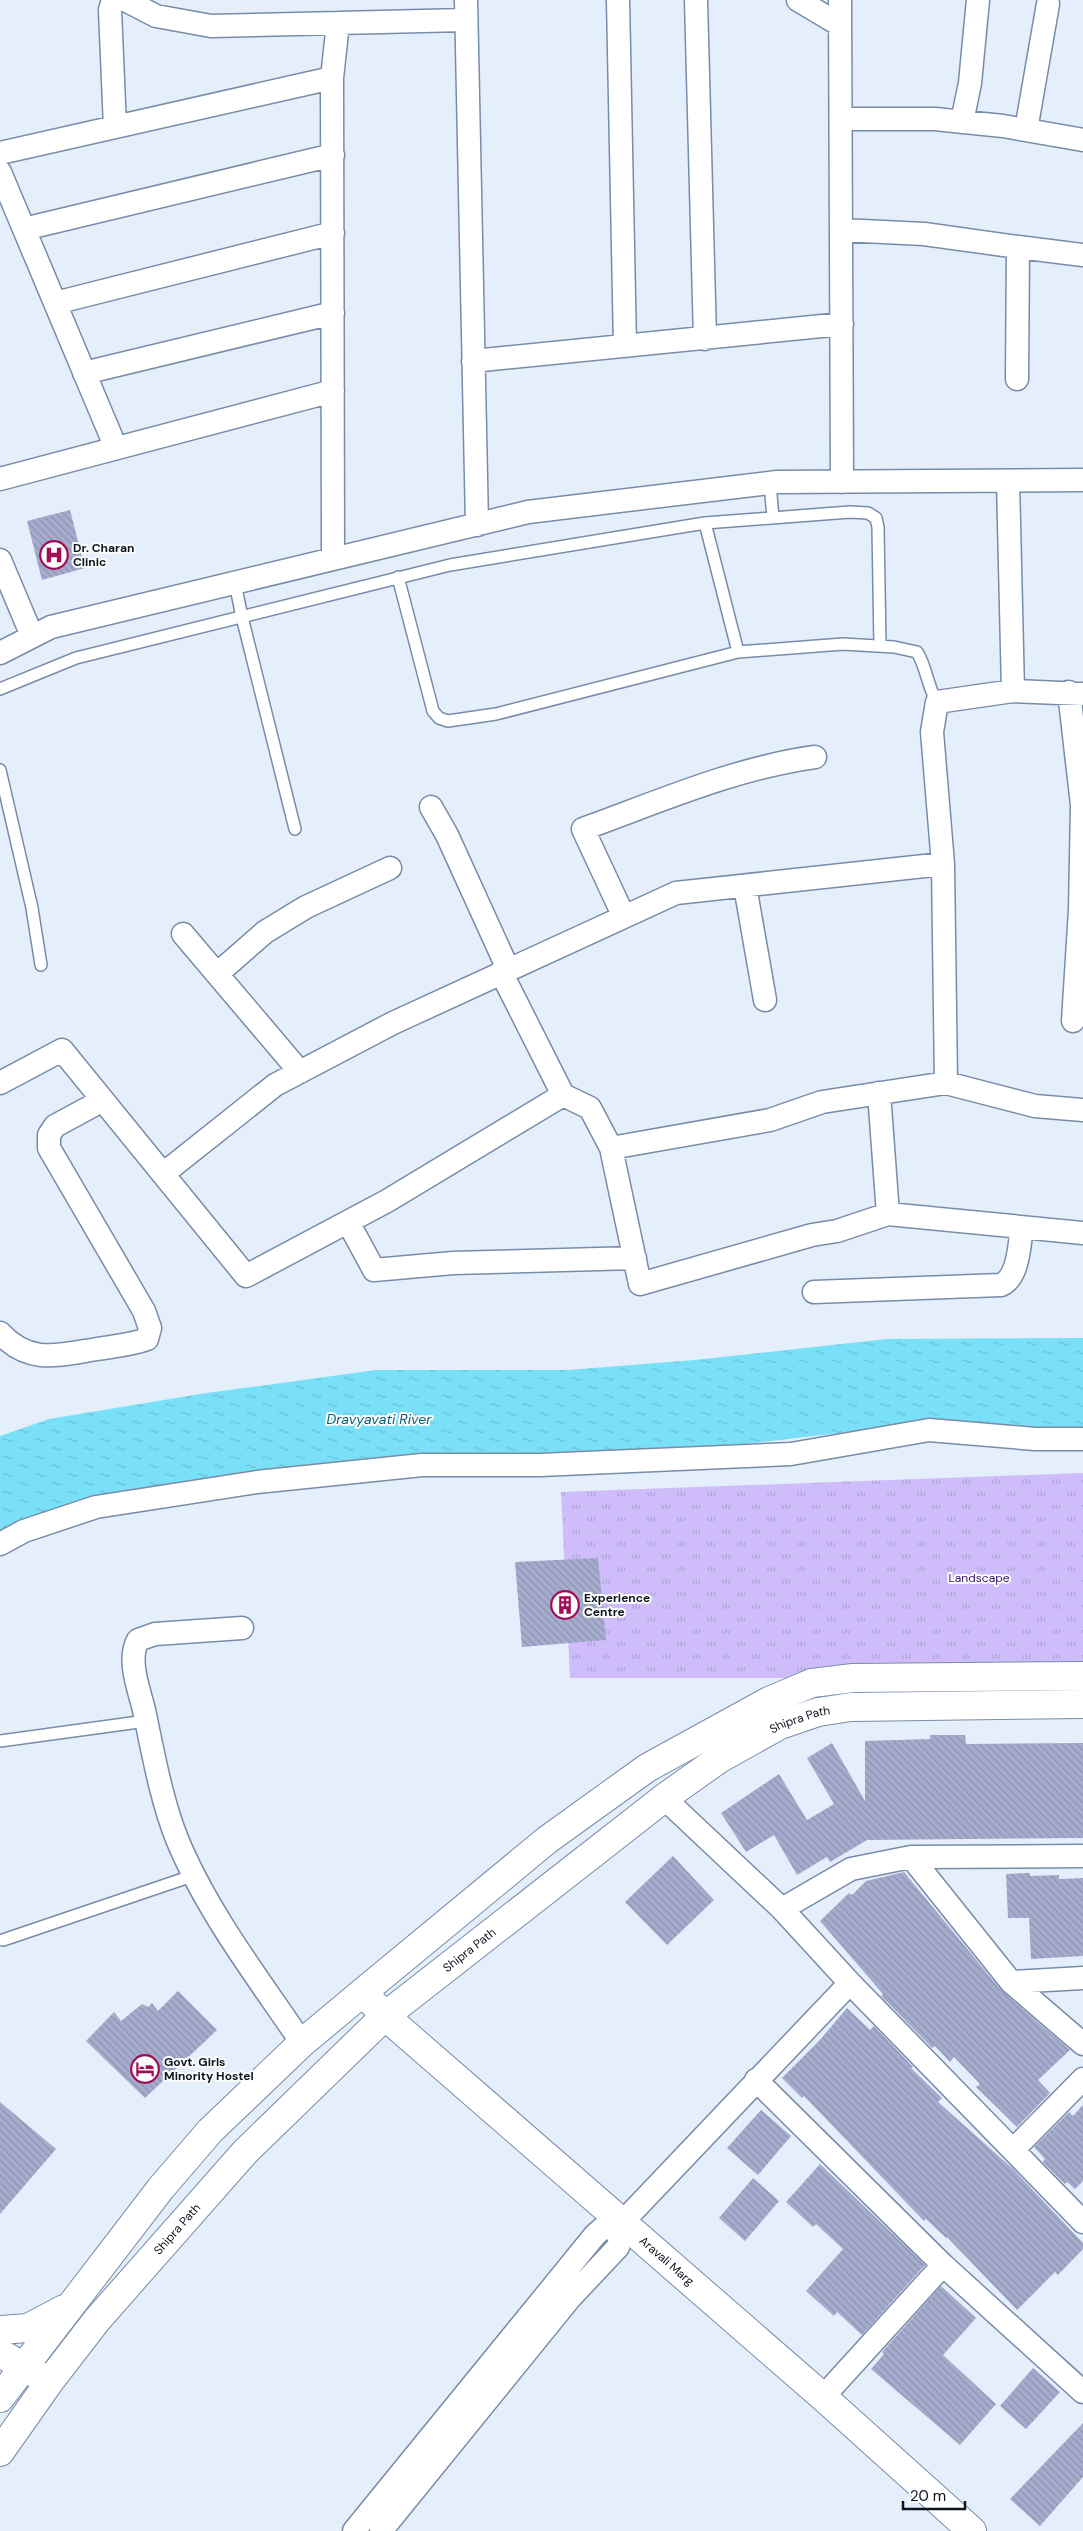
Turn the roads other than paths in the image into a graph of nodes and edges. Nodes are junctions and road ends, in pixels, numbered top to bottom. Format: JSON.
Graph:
{"nodes":[{"id":1,"x":113,"y":0,"type":"edge"},
{"id":2,"x":125,"y":0,"type":"edge"},
{"id":3,"x":618,"y":0,"type":"edge"},
{"id":4,"x":696,"y":0,"type":"edge"},
{"id":5,"x":798,"y":0,"type":"edge"},
{"id":6,"x":840,"y":0,"type":"edge"},
{"id":7,"x":978,"y":0,"type":"edge"},
{"id":8,"x":1048,"y":4,"type":"dead end"},
{"id":9,"x":465,"y":10,"type":"edge"},
{"id":10,"x":338,"y":23,"type":"junction"},
{"id":11,"x":840,"y":25,"type":"junction"},
{"id":12,"x":332,"y":78,"type":"junction"},
{"id":13,"x":841,"y":119,"type":"junction"},
{"id":14,"x":962,"y":122,"type":"junction"},
{"id":15,"x":114,"y":127,"type":"junction"},
{"id":16,"x":1026,"y":130,"type":"junction"},
{"id":17,"x":1083,"y":140,"type":"edge"},
{"id":18,"x":0,"y":153,"type":"edge"},
{"id":19,"x":333,"y":155,"type":"junction"},
{"id":20,"x":0,"y":172,"type":"edge"},
{"id":21,"x":24,"y":229,"type":"junction"},
{"id":22,"x":842,"y":230,"type":"junction"},
{"id":23,"x":333,"y":234,"type":"junction"},
{"id":24,"x":1018,"y":247,"type":"junction"},
{"id":25,"x":1083,"y":255,"type":"edge"},
{"id":26,"x":55,"y":303,"type":"junction"},
{"id":27,"x":333,"y":314,"type":"junction"},
{"id":28,"x":842,"y":324,"type":"junction"},
{"id":29,"x":705,"y":339,"type":"junction"},
{"id":30,"x":625,"y":346,"type":"junction"},
{"id":31,"x":473,"y":361,"type":"junction"},
{"id":32,"x":84,"y":373,"type":"junction"},
{"id":33,"x":1017,"y":379,"type":"dead end"},
{"id":34,"x":333,"y":391,"type":"junction"},
{"id":35,"x":116,"y":448,"type":"junction"},
{"id":36,"x":0,"y":479,"type":"edge"},
{"id":37,"x":1008,"y":480,"type":"junction"},
{"id":38,"x":1083,"y":480,"type":"edge"},
{"id":39,"x":842,"y":482,"type":"junction"},
{"id":40,"x":770,"y":483,"type":"junction"},
{"id":41,"x":772,"y":518,"type":"junction"},
{"id":42,"x":705,"y":523,"type":"junction"},
{"id":43,"x":477,"y":525,"type":"junction"},
{"id":44,"x":333,"y":559,"type":"junction"},
{"id":45,"x":0,"y":560,"type":"edge"},
{"id":46,"x":398,"y":577,"type":"junction"},
{"id":47,"x":235,"y":582,"type":"junction"},
{"id":48,"x":242,"y":617,"type":"junction"},
{"id":49,"x":32,"y":636,"type":"junction"},
{"id":50,"x":880,"y":646,"type":"junction"},
{"id":51,"x":0,"y":652,"type":"edge"},
{"id":52,"x":738,"y":652,"type":"junction"},
{"id":53,"x":0,"y":689,"type":"edge"},
{"id":54,"x":1013,"y":691,"type":"junction"},
{"id":55,"x":1076,"y":693,"type":"edge"},
{"id":56,"x":937,"y":702,"type":"junction"},
{"id":57,"x":815,"y":757,"type":"dead end"},
{"id":58,"x":0,"y":770,"type":"edge"},
{"id":59,"x":431,"y":807,"type":"dead end"},
{"id":60,"x":295,"y":829,"type":"dead end"},
{"id":61,"x":943,"y":864,"type":"junction"},
{"id":62,"x":390,"y":868,"type":"dead end"},
{"id":63,"x":745,"y":886,"type":"junction"},
{"id":64,"x":624,"y":917,"type":"junction"},
{"id":65,"x":183,"y":934,"type":"dead end"},
{"id":66,"x":41,"y":965,"type":"dead end"},
{"id":67,"x":505,"y":971,"type":"junction"},
{"id":68,"x":216,"y":974,"type":"junction"},
{"id":69,"x":1079,"y":977,"type":"edge"},
{"id":70,"x":764,"y":1000,"type":"dead end"},
{"id":71,"x":1073,"y":1021,"type":"dead end"},
{"id":72,"x":300,"y":1072,"type":"junction"},
{"id":73,"x":0,"y":1083,"type":"edge"},
{"id":74,"x":946,"y":1084,"type":"junction"},
{"id":75,"x":879,"y":1093,"type":"junction"},
{"id":76,"x":563,"y":1095,"type":"junction"},
{"id":77,"x":103,"y":1100,"type":"junction"},
{"id":78,"x":1083,"y":1110,"type":"edge"},
{"id":79,"x":612,"y":1148,"type":"junction"},
{"id":80,"x":163,"y":1174,"type":"junction"},
{"id":81,"x":888,"y":1214,"type":"junction"},
{"id":82,"x":348,"y":1222,"type":"junction"},
{"id":83,"x":1022,"y":1228,"type":"junction"},
{"id":84,"x":1083,"y":1233,"type":"edge"},
{"id":85,"x":635,"y":1258,"type":"junction"},
{"id":86,"x":814,"y":1292,"type":"dead end"},
{"id":87,"x":0,"y":1333,"type":"edge"},
{"id":88,"x":1083,"y":1439,"type":"edge"},
{"id":89,"x":0,"y":1544,"type":"edge"},
{"id":90,"x":242,"y":1628,"type":"dead end"},
{"id":91,"x":1083,"y":1676,"type":"edge"},
{"id":92,"x":1083,"y":1704,"type":"edge"},
{"id":93,"x":146,"y":1721,"type":"junction"},
{"id":94,"x":0,"y":1742,"type":"edge"},
{"id":95,"x":664,"y":1798,"type":"junction"},
{"id":96,"x":1083,"y":1856,"type":"edge"},
{"id":97,"x":911,"y":1857,"type":"junction"},
{"id":98,"x":195,"y":1875,"type":"junction"},
{"id":99,"x":782,"y":1909,"type":"junction"},
{"id":100,"x":3,"y":1940,"type":"dead end"},
{"id":101,"x":1083,"y":1978,"type":"edge"},
{"id":102,"x":1011,"y":1982,"type":"junction"},
{"id":103,"x":850,"y":1983,"type":"junction"},
{"id":104,"x":363,"y":1992,"type":"junction"},
{"id":105,"x":385,"y":2016,"type":"junction"},
{"id":106,"x":302,"y":2043,"type":"junction"},
{"id":107,"x":1083,"y":2044,"type":"edge"},
{"id":108,"x":1083,"y":2079,"type":"edge"},
{"id":109,"x":756,"y":2080,"type":"junction"},
{"id":110,"x":1014,"y":2149,"type":"junction"},
{"id":111,"x":1083,"y":2222,"type":"edge"},
{"id":112,"x":620,"y":2226,"type":"junction"},
{"id":113,"x":943,"y":2265,"type":"junction"},
{"id":114,"x":76,"y":2303,"type":"junction"},
{"id":115,"x":0,"y":2330,"type":"edge"},
{"id":116,"x":11,"y":2360,"type":"edge"},
{"id":117,"x":50,"y":2381,"type":"junction"},
{"id":118,"x":1083,"y":2392,"type":"edge"},
{"id":119,"x":1,"y":2395,"type":"edge"},
{"id":120,"x":823,"y":2397,"type":"junction"},
{"id":121,"x":31,"y":2410,"type":"junction"},
{"id":122,"x":0,"y":2452,"type":"edge"},
{"id":123,"x":354,"y":2531,"type":"edge"},
{"id":124,"x":381,"y":2531,"type":"edge"},
{"id":125,"x":972,"y":2531,"type":"edge"}],
"edges":[{"from":1,"to":15,"type":"street"},
{"from":2,"to":10,"type":"street"},
{"from":3,"to":30,"type":"street"},
{"from":4,"to":29,"type":"street"},
{"from":5,"to":11,"type":"street"},
{"from":6,"to":11,"type":"street"},
{"from":7,"to":14,"type":"street"},
{"from":8,"to":16,"type":"street"},
{"from":9,"to":10,"type":"street"},
{"from":9,"to":31,"type":"street"},
{"from":10,"to":12,"type":"street"},
{"from":11,"to":13,"type":"street"},
{"from":12,"to":15,"type":"street"},
{"from":12,"to":19,"type":"street"},
{"from":13,"to":14,"type":"street"},
{"from":13,"to":22,"type":"street"},
{"from":14,"to":16,"type":"street"},
{"from":15,"to":18,"type":"street"},
{"from":16,"to":17,"type":"street"},
{"from":19,"to":21,"type":"street"},
{"from":19,"to":23,"type":"street"},
{"from":20,"to":21,"type":"street"},
{"from":21,"to":26,"type":"street"},
{"from":22,"to":24,"type":"street"},
{"from":22,"to":28,"type":"street"},
{"from":23,"to":26,"type":"street"},
{"from":23,"to":27,"type":"street"},
{"from":24,"to":25,"type":"street"},
{"from":24,"to":33,"type":"street"},
{"from":26,"to":32,"type":"street"},
{"from":27,"to":32,"type":"street"},
{"from":27,"to":34,"type":"street"},
{"from":28,"to":29,"type":"street"},
{"from":28,"to":39,"type":"street"},
{"from":29,"to":30,"type":"street"},
{"from":30,"to":31,"type":"street"},
{"from":31,"to":43,"type":"street"},
{"from":32,"to":35,"type":"street"},
{"from":34,"to":35,"type":"street"},
{"from":34,"to":44,"type":"street"},
{"from":35,"to":36,"type":"street"},
{"from":37,"to":38,"type":"street"},
{"from":37,"to":39,"type":"street"},
{"from":37,"to":54,"type":"street"},
{"from":39,"to":40,"type":"street"},
{"from":40,"to":41,"type":"lane"},
{"from":40,"to":43,"type":"street"},
{"from":41,"to":42,"type":"lane"},
{"from":41,"to":50,"type":"lane"},
{"from":42,"to":46,"type":"lane"},
{"from":42,"to":52,"type":"lane"},
{"from":43,"to":44,"type":"street"},
{"from":44,"to":47,"type":"street"},
{"from":45,"to":49,"type":"street"},
{"from":46,"to":48,"type":"lane"},
{"from":46,"to":52,"type":"lane"},
{"from":47,"to":48,"type":"lane"},
{"from":47,"to":49,"type":"street"},
{"from":48,"to":53,"type":"lane"},
{"from":48,"to":60,"type":"lane"},
{"from":49,"to":51,"type":"street"},
{"from":50,"to":52,"type":"lane"},
{"from":50,"to":56,"type":"lane"},
{"from":54,"to":55,"type":"street"},
{"from":54,"to":56,"type":"street"},
{"from":55,"to":69,"type":"street"},
{"from":56,"to":61,"type":"street"},
{"from":57,"to":64,"type":"street"},
{"from":58,"to":66,"type":"lane"},
{"from":59,"to":67,"type":"street"},
{"from":61,"to":63,"type":"street"},
{"from":61,"to":74,"type":"street"},
{"from":62,"to":68,"type":"street"},
{"from":63,"to":64,"type":"street"},
{"from":63,"to":70,"type":"street"},
{"from":64,"to":67,"type":"street"},
{"from":65,"to":68,"type":"street"},
{"from":67,"to":72,"type":"street"},
{"from":67,"to":76,"type":"street"},
{"from":68,"to":72,"type":"street"},
{"from":69,"to":71,"type":"street"},
{"from":72,"to":80,"type":"street"},
{"from":73,"to":77,"type":"street"},
{"from":74,"to":75,"type":"street"},
{"from":74,"to":78,"type":"street"},
{"from":75,"to":79,"type":"street"},
{"from":75,"to":81,"type":"street"},
{"from":76,"to":79,"type":"street"},
{"from":76,"to":82,"type":"street"},
{"from":77,"to":80,"type":"street"},
{"from":77,"to":87,"type":"street"},
{"from":79,"to":85,"type":"street"},
{"from":80,"to":82,"type":"street"},
{"from":81,"to":83,"type":"street"},
{"from":81,"to":85,"type":"street"},
{"from":82,"to":85,"type":"street"},
{"from":83,"to":84,"type":"street"},
{"from":83,"to":86,"type":"street"},
{"from":88,"to":89,"type":"street"},
{"from":90,"to":93,"type":"street"},
{"from":91,"to":104,"type":"street"},
{"from":92,"to":95,"type":"street","name":"Shipra Path"},
{"from":93,"to":94,"type":"lane"},
{"from":93,"to":98,"type":"street"},
{"from":95,"to":99,"type":"street"},
{"from":95,"to":105,"type":"street","name":"Shipra Path"},
{"from":96,"to":97,"type":"street"},
{"from":97,"to":99,"type":"street"},
{"from":97,"to":102,"type":"street"},
{"from":98,"to":100,"type":"lane"},
{"from":98,"to":106,"type":"street"},
{"from":99,"to":103,"type":"street"},
{"from":101,"to":102,"type":"street"},
{"from":102,"to":107,"type":"street"},
{"from":103,"to":109,"type":"street"},
{"from":103,"to":110,"type":"street"},
{"from":104,"to":105,"type":"street","name":"Aravali Marg"},
{"from":104,"to":106,"type":"street"},
{"from":105,"to":112,"type":"street","name":"Aravali Marg"},
{"from":105,"to":117,"type":"street","name":"Shipra Path"},
{"from":106,"to":114,"type":"street"},
{"from":108,"to":110,"type":"street"},
{"from":109,"to":112,"type":"street"},
{"from":109,"to":113,"type":"street"},
{"from":110,"to":111,"type":"street"},
{"from":112,"to":120,"type":"street","name":"Aravali Marg"},
{"from":112,"to":123,"type":"street"},
{"from":112,"to":124,"type":"street"},
{"from":113,"to":118,"type":"street"},
{"from":113,"to":120,"type":"street"},
{"from":114,"to":115,"type":"street"},
{"from":114,"to":116,"type":"street"},
{"from":116,"to":117,"type":"street"},
{"from":116,"to":119,"type":"street"},
{"from":117,"to":121,"type":"street","name":"Shipra Path"},
{"from":119,"to":121,"type":"street"},
{"from":120,"to":125,"type":"street","name":"Aravali Marg"},
{"from":121,"to":122,"type":"street","name":"Shipra Path"}]}
